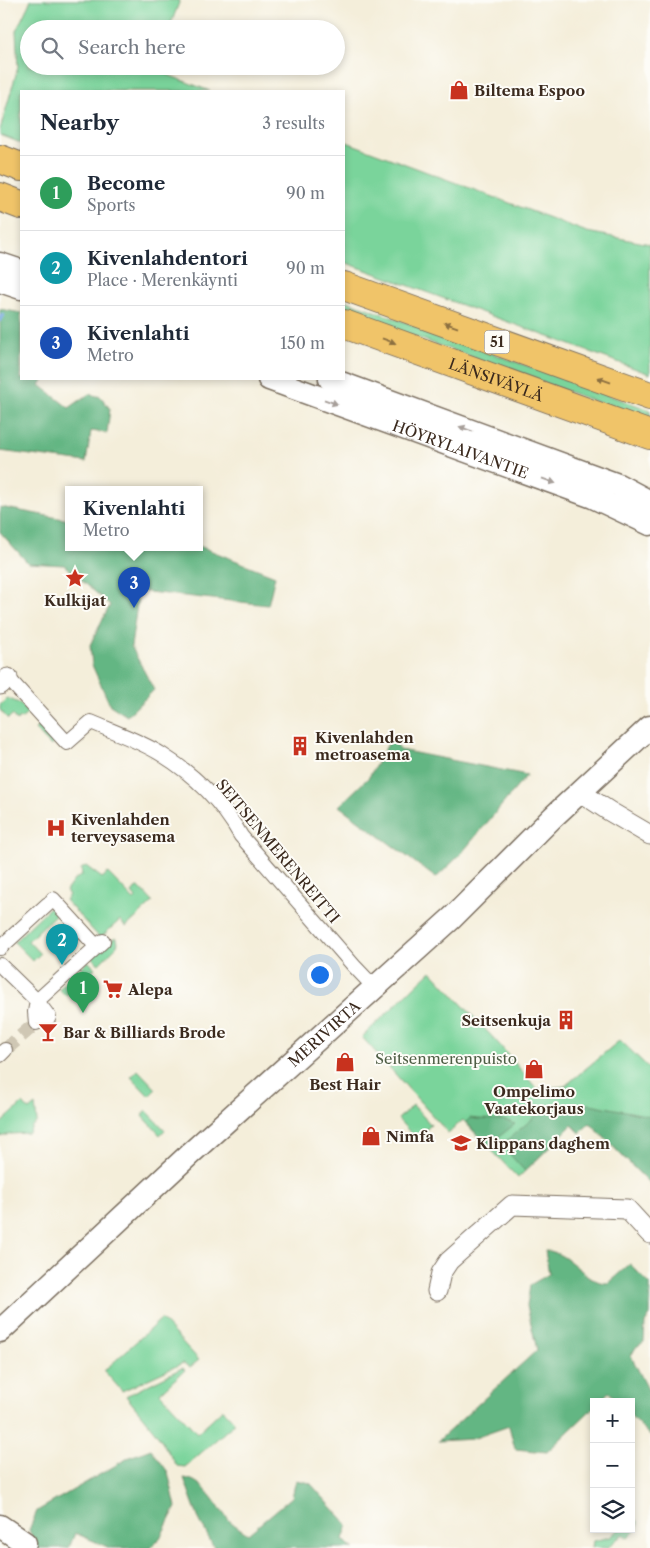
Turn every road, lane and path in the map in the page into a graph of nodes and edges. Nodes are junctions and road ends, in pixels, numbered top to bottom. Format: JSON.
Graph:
{"nodes":[{"id":1,"x":0,"y":159,"type":"edge"},
{"id":2,"x":20,"y":167,"type":"edge"},
{"id":3,"x":0,"y":197,"type":"edge"},
{"id":4,"x":20,"y":205,"type":"edge"},
{"id":5,"x":0,"y":206,"type":"edge"},
{"id":6,"x":20,"y":212,"type":"edge"},
{"id":7,"x":0,"y":264,"type":"edge"},
{"id":8,"x":20,"y":271,"type":"edge"},
{"id":9,"x":0,"y":281,"type":"edge"},
{"id":10,"x":345,"y":286,"type":"edge"},
{"id":11,"x":20,"y":288,"type":"edge"},
{"id":12,"x":345,"y":324,"type":"edge"},
{"id":13,"x":271,"y":380,"type":"edge"},
{"id":14,"x":333,"y":380,"type":"edge"},
{"id":15,"x":650,"y":396,"type":"edge"},
{"id":16,"x":650,"y":435,"type":"edge"},
{"id":17,"x":650,"y":502,"type":"edge"},
{"id":18,"x":650,"y":524,"type":"edge"},
{"id":19,"x":4,"y":681,"type":"edge"},
{"id":20,"x":648,"y":726,"type":"edge"},
{"id":21,"x":580,"y":792,"type":"junction"},
{"id":22,"x":650,"y":835,"type":"edge"},
{"id":23,"x":0,"y":948,"type":"edge"},
{"id":24,"x":0,"y":965,"type":"edge"},
{"id":25,"x":375,"y":988,"type":"junction"},
{"id":26,"x":38,"y":1002,"type":"junction"},
{"id":27,"x":43,"y":1020,"type":"dead end"},
{"id":28,"x":650,"y":1234,"type":"edge"},
{"id":29,"x":437,"y":1291,"type":"dead end"},
{"id":30,"x":0,"y":1331,"type":"edge"},
{"id":31,"x":0,"y":1526,"type":"edge"},
{"id":32,"x":25,"y":1543,"type":"dead end"}],
"edges":[{"from":1,"to":2,"type":"highway"},
{"from":3,"to":4,"type":"highway"},
{"from":5,"to":6,"type":"highway"},
{"from":7,"to":8,"type":"street"},
{"from":9,"to":11,"type":"street"},
{"from":15,"to":10,"type":"highway","number":"51","one_way":true},
{"from":12,"to":16,"type":"highway","name":"LÄNSIVÄYLÄ","number":"51","one_way":true},
{"from":13,"to":18,"type":"street","name":"HÖYRYLAIVANTIE","one_way":true},
{"from":17,"to":14,"type":"street","name":"HÖYRYLAIVANTIE","one_way":true},
{"from":19,"to":25,"type":"street","name":"SEITSENMERENREITTI"},
{"from":20,"to":21,"type":"street","name":"MERIVIRTA"},
{"from":21,"to":22,"type":"street"},
{"from":21,"to":25,"type":"street","name":"MERIVIRTA"},
{"from":23,"to":26,"type":"street"},
{"from":24,"to":26,"type":"street"},
{"from":25,"to":30,"type":"street","name":"MERIVIRTA"},
{"from":26,"to":27,"type":"street"},
{"from":28,"to":29,"type":"street"},
{"from":31,"to":32,"type":"street"}]}
